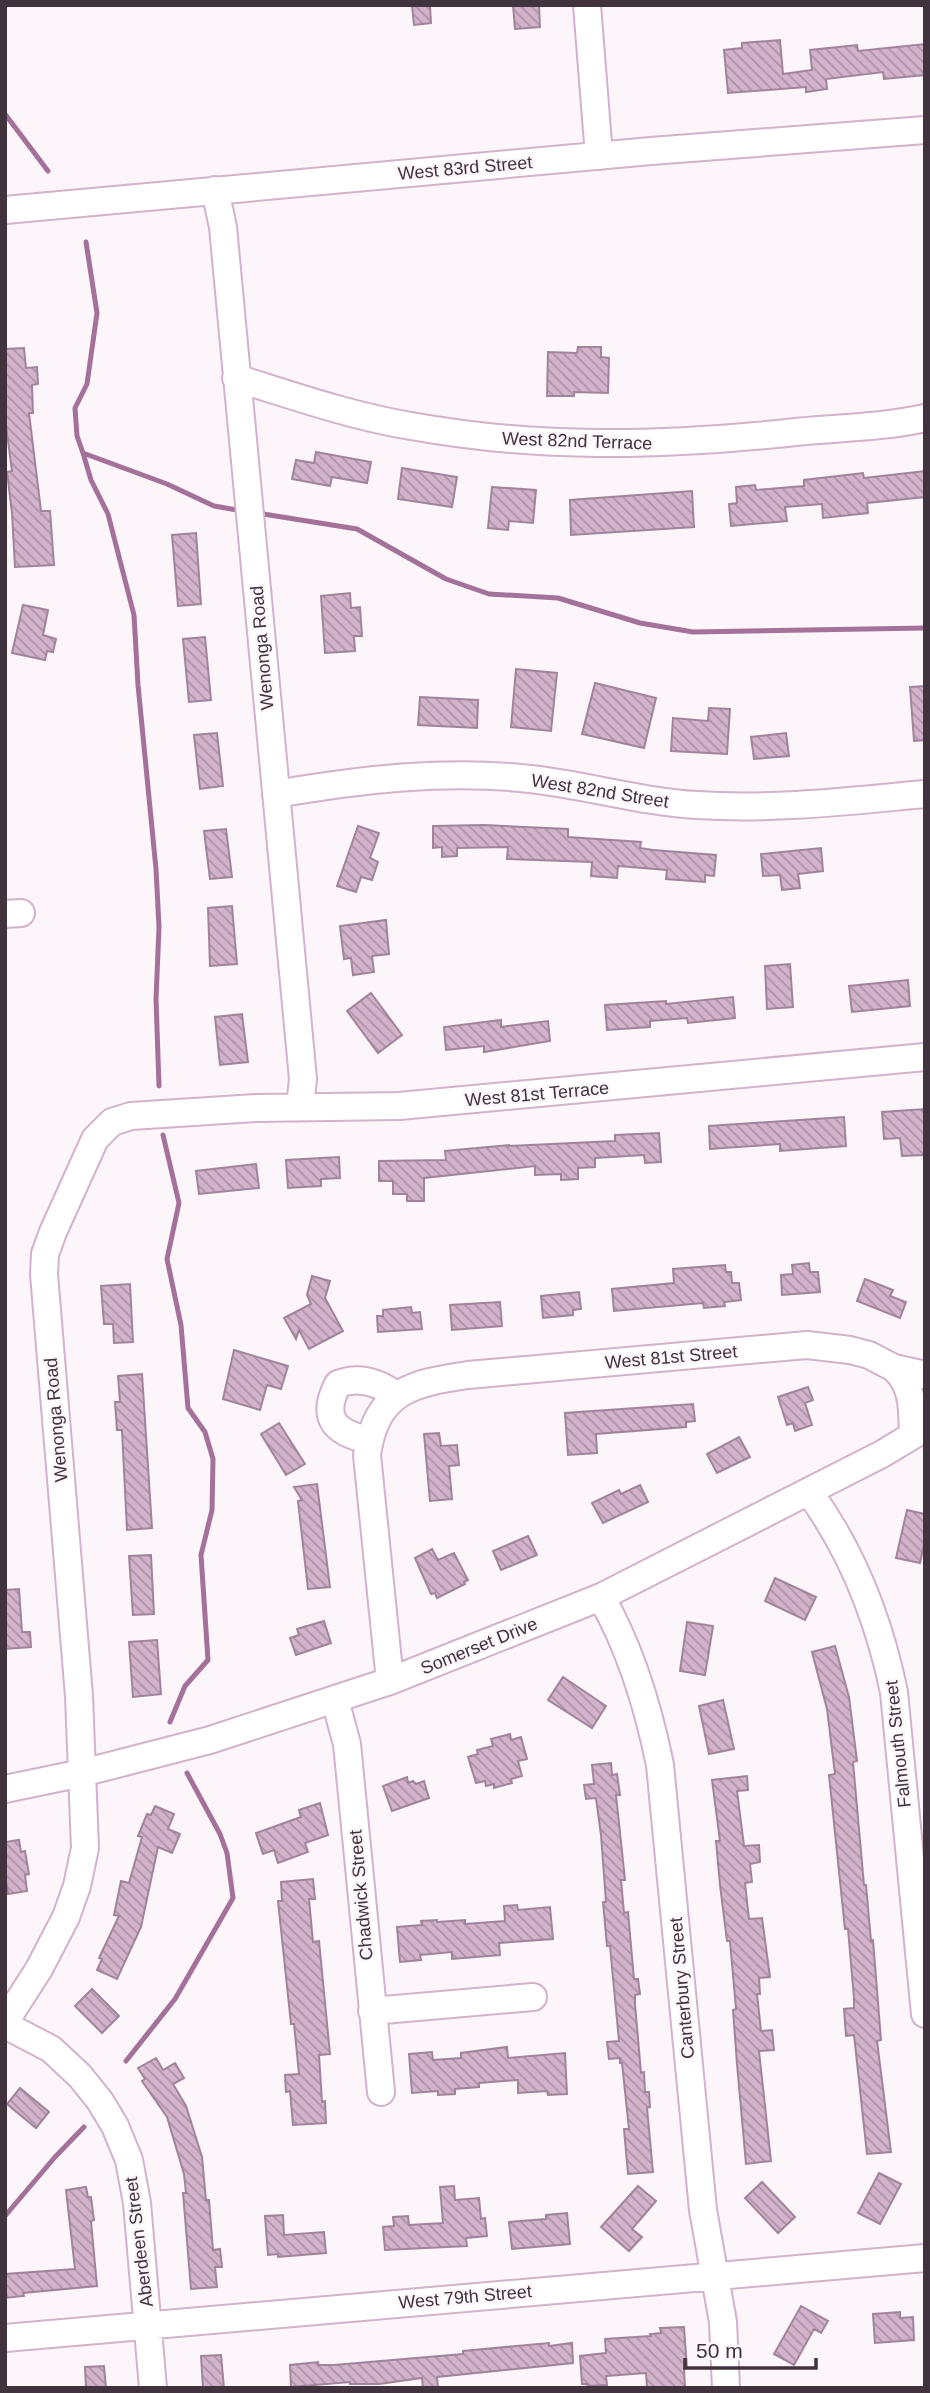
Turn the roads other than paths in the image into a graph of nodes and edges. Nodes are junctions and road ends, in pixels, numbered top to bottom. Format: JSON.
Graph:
{"nodes":[{"id":1,"x":587,"y":5,"type":"edge"},
{"id":2,"x":925,"y":130,"type":"edge"},
{"id":3,"x":599,"y":156,"type":"junction"},
{"id":4,"x":215,"y":190,"type":"junction"},
{"id":5,"x":5,"y":210,"type":"edge"},
{"id":6,"x":236,"y":378,"type":"junction"},
{"id":7,"x":925,"y":418,"type":"edge"},
{"id":8,"x":276,"y":794,"type":"junction"},
{"id":9,"x":925,"y":794,"type":"edge"},
{"id":10,"x":925,"y":1057,"type":"edge"},
{"id":11,"x":300,"y":1107,"type":"junction"},
{"id":12,"x":149,"y":1113,"type":"joint"},
{"id":13,"x":894,"y":1368,"type":"junction"},
{"id":14,"x":925,"y":1375,"type":"edge"},
{"id":15,"x":396,"y":1395,"type":"junction"},
{"id":16,"x":919,"y":1432,"type":"edge"},
{"id":17,"x":369,"y":1440,"type":"junction"},
{"id":18,"x":809,"y":1492,"type":"junction"},
{"id":19,"x":601,"y":1597,"type":"junction"},
{"id":20,"x":390,"y":1681,"type":"junction"},
{"id":21,"x":335,"y":1700,"type":"junction"},
{"id":22,"x":82,"y":1773,"type":"junction"},
{"id":23,"x":5,"y":1789,"type":"edge"},
{"id":24,"x":533,"y":1997,"type":"dead end"},
{"id":25,"x":372,"y":2011,"type":"junction"},
{"id":26,"x":925,"y":2014,"type":"edge"},
{"id":27,"x":5,"y":2024,"type":"edge"},
{"id":28,"x":381,"y":2092,"type":"dead end"},
{"id":29,"x":925,"y":2258,"type":"edge"},
{"id":30,"x":713,"y":2276,"type":"junction"},
{"id":31,"x":148,"y":2325,"type":"junction"},
{"id":32,"x":5,"y":2337,"type":"edge"},
{"id":33,"x":153,"y":2388,"type":"edge"},
{"id":34,"x":726,"y":2388,"type":"edge"}],
"edges":[{"from":1,"to":3,"type":"street"},
{"from":2,"to":3,"type":"street","name":"West 83rd Street"},
{"from":3,"to":4,"type":"street","name":"West 83rd Street"},
{"from":4,"to":5,"type":"street","name":"West 83rd Street"},
{"from":4,"to":6,"type":"street","name":"Wenonga Road"},
{"from":6,"to":7,"type":"street","name":"West 82nd Terrace"},
{"from":6,"to":8,"type":"street","name":"Wenonga Road"},
{"from":8,"to":9,"type":"street","name":"West 82nd Street"},
{"from":8,"to":11,"type":"street","name":"Wenonga Road"},
{"from":10,"to":11,"type":"street","name":"West 81st Terrace"},
{"from":11,"to":12,"type":"street","name":"West 81st Terrace"},
{"from":12,"to":22,"type":"street","name":"Wenonga Road"},
{"from":13,"to":14,"type":"street","name":"West 81st Street"},
{"from":13,"to":15,"type":"street","name":"West 81st Street"},
{"from":13,"to":16,"type":"street"},
{"from":15,"to":17,"type":"street"},
{"from":15,"to":17,"type":"street"},
{"from":16,"to":18,"type":"street","name":"Somerset Drive"},
{"from":17,"to":20,"type":"street"},
{"from":18,"to":19,"type":"street","name":"Somerset Drive"},
{"from":18,"to":26,"type":"street","name":"Falmouth Street"},
{"from":19,"to":20,"type":"street","name":"Somerset Drive"},
{"from":19,"to":30,"type":"street","name":"Canterbury Street"},
{"from":20,"to":21,"type":"street","name":"Somerset Drive"},
{"from":21,"to":22,"type":"street","name":"Somerset Drive"},
{"from":21,"to":25,"type":"street","name":"Chadwick Street"},
{"from":22,"to":23,"type":"street","name":"Somerset Drive"},
{"from":22,"to":27,"type":"street","name":"Wenonga Road"},
{"from":24,"to":25,"type":"street"},
{"from":25,"to":28,"type":"street","name":"Chadwick Street"},
{"from":27,"to":31,"type":"street","name":"Aberdeen Street"},
{"from":29,"to":30,"type":"street","name":"West 79th Street"},
{"from":30,"to":31,"type":"street","name":"West 79th Street"},
{"from":30,"to":34,"type":"street","name":"Canterbury Street"},
{"from":31,"to":32,"type":"street","name":"West 79th Street"},
{"from":31,"to":33,"type":"street","name":"Aberdeen Street"}]}
